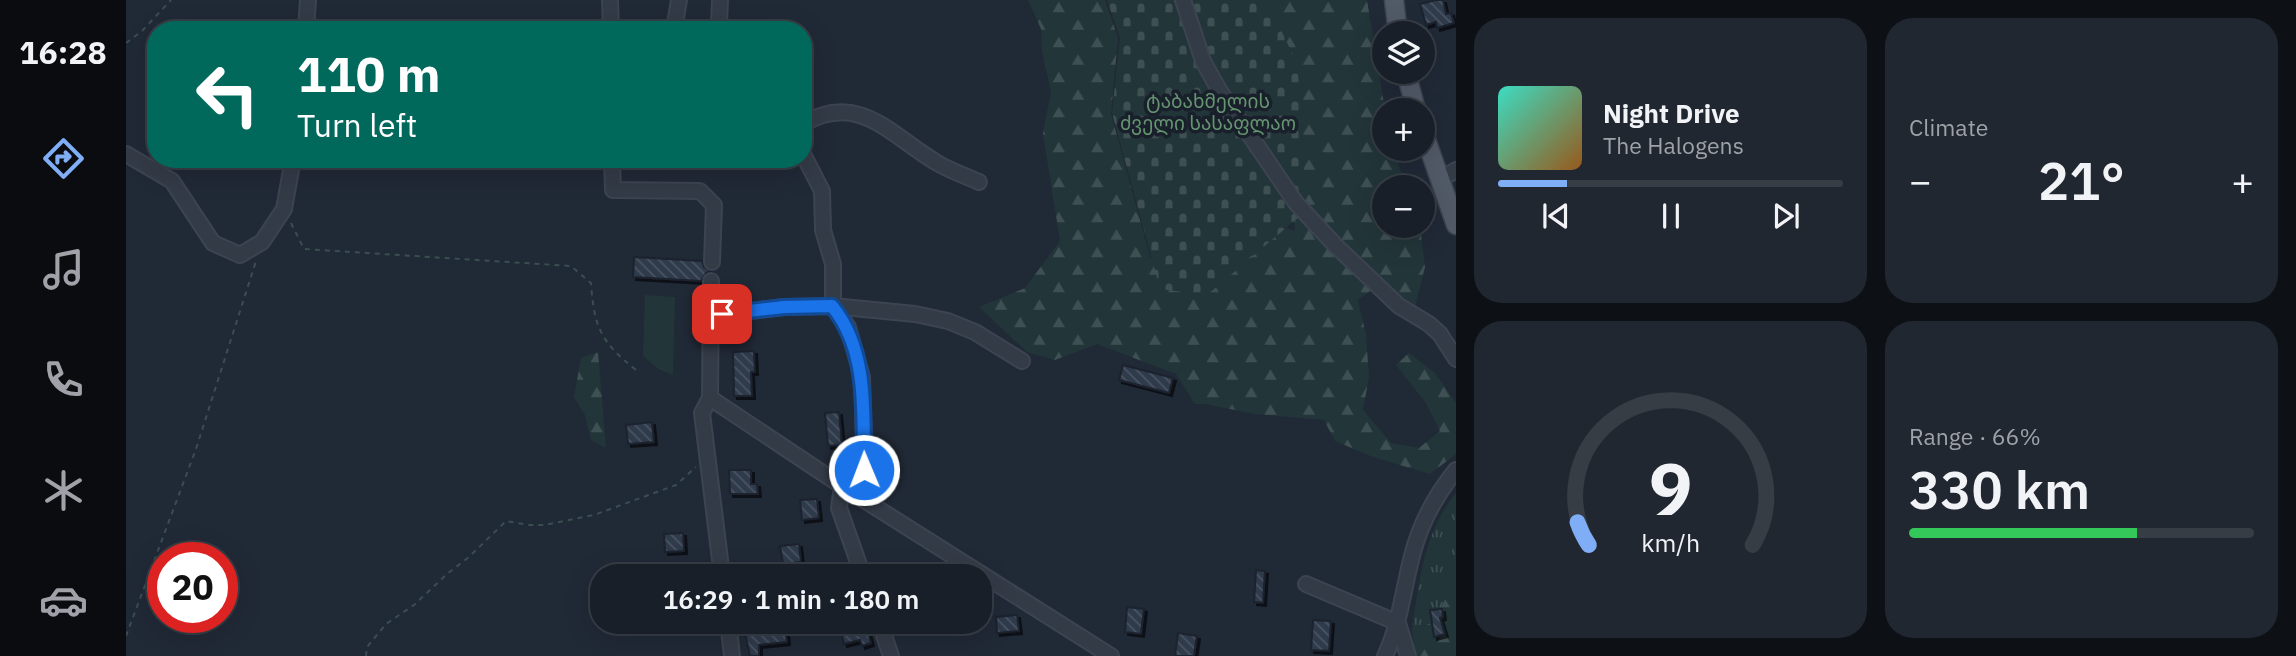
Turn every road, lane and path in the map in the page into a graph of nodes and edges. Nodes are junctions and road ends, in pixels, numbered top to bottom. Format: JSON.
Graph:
{"nodes":[{"id":1,"x":171,"y":0,"type":"edge"},
{"id":2,"x":308,"y":0,"type":"edge"},
{"id":3,"x":610,"y":0,"type":"edge"},
{"id":4,"x":679,"y":0,"type":"edge"},
{"id":5,"x":720,"y":0,"type":"edge"},
{"id":6,"x":1183,"y":0,"type":"edge"},
{"id":7,"x":1394,"y":0,"type":"edge"},
{"id":8,"x":151,"y":21,"type":"edge"},
{"id":9,"x":307,"y":21,"type":"edge"},
{"id":10,"x":611,"y":21,"type":"edge"},
{"id":11,"x":676,"y":21,"type":"edge"},
{"id":12,"x":719,"y":21,"type":"edge"},
{"id":13,"x":1397,"y":21,"type":"edge"},
{"id":14,"x":147,"y":26,"type":"edge"},
{"id":15,"x":126,"y":43,"type":"edge"},
{"id":16,"x":812,"y":119,"type":"edge"},
{"id":17,"x":126,"y":154,"type":"edge"},
{"id":18,"x":1433,"y":161,"type":"edge"},
{"id":19,"x":147,"y":166,"type":"edge"},
{"id":20,"x":150,"y":168,"type":"edge"},
{"id":21,"x":291,"y":168,"type":"edge"},
{"id":22,"x":612,"y":168,"type":"edge"},
{"id":23,"x":810,"y":168,"type":"edge"},
{"id":24,"x":1456,"y":170,"type":"edge"},
{"id":25,"x":1439,"y":180,"type":"junction"},
{"id":26,"x":979,"y":181,"type":"dead end"},
{"id":27,"x":284,"y":209,"type":"junction"},
{"id":28,"x":1456,"y":225,"type":"edge"},
{"id":29,"x":262,"y":242,"type":"junction"},
{"id":30,"x":712,"y":262,"type":"dead end"},
{"id":31,"x":711,"y":281,"type":"dead end"},
{"id":32,"x":832,"y":306,"type":"junction"},
{"id":33,"x":711,"y":316,"type":"junction"},
{"id":34,"x":1456,"y":359,"type":"edge"},
{"id":35,"x":1022,"y":361,"type":"dead end"},
{"id":36,"x":636,"y":370,"type":"dead end"},
{"id":37,"x":710,"y":398,"type":"junction"},
{"id":38,"x":707,"y":457,"type":"junction"},
{"id":39,"x":1456,"y":470,"type":"edge"},
{"id":40,"x":842,"y":486,"type":"junction"},
{"id":41,"x":858,"y":496,"type":"junction"},
{"id":42,"x":720,"y":564,"type":"edge"},
{"id":43,"x":859,"y":564,"type":"edge"},
{"id":44,"x":1306,"y":584,"type":"dead end"},
{"id":45,"x":1398,"y":623,"type":"junction"},
{"id":46,"x":729,"y":634,"type":"edge"},
{"id":47,"x":883,"y":634,"type":"edge"},
{"id":48,"x":126,"y":636,"type":"edge"},
{"id":49,"x":366,"y":656,"type":"edge"},
{"id":50,"x":732,"y":656,"type":"edge"},
{"id":51,"x":891,"y":656,"type":"edge"},
{"id":52,"x":1111,"y":656,"type":"edge"},
{"id":53,"x":1385,"y":656,"type":"edge"},
{"id":54,"x":1408,"y":656,"type":"edge"}],
"edges":[{"from":1,"to":8,"type":"path"},
{"from":2,"to":9,"type":"street"},
{"from":3,"to":10,"type":"street"},
{"from":4,"to":11,"type":"street"},
{"from":5,"to":12,"type":"street"},
{"from":6,"to":34,"type":"street"},
{"from":7,"to":13,"type":"main road"},
{"from":14,"to":15,"type":"path"},
{"from":16,"to":26,"type":"street"},
{"from":17,"to":19,"type":"street"},
{"from":18,"to":25,"type":"main road"},
{"from":20,"to":29,"type":"street"},
{"from":21,"to":27,"type":"street"},
{"from":22,"to":30,"type":"street"},
{"from":23,"to":32,"type":"street"},
{"from":24,"to":25,"type":"street"},
{"from":25,"to":28,"type":"main road"},
{"from":27,"to":29,"type":"street"},
{"from":27,"to":36,"type":"path"},
{"from":29,"to":48,"type":"path"},
{"from":31,"to":33,"type":"street"},
{"from":32,"to":33,"type":"street"},
{"from":32,"to":35,"type":"street"},
{"from":32,"to":41,"type":"street"},
{"from":33,"to":37,"type":"street"},
{"from":37,"to":38,"type":"street"},
{"from":37,"to":40,"type":"street"},
{"from":38,"to":42,"type":"street"},
{"from":38,"to":49,"type":"path"},
{"from":39,"to":45,"type":"street"},
{"from":40,"to":41,"type":"street"},
{"from":40,"to":43,"type":"street"},
{"from":41,"to":52,"type":"street"},
{"from":44,"to":45,"type":"street"},
{"from":45,"to":53,"type":"street"},
{"from":45,"to":54,"type":"street"},
{"from":46,"to":50,"type":"street"},
{"from":47,"to":51,"type":"street"}]}
